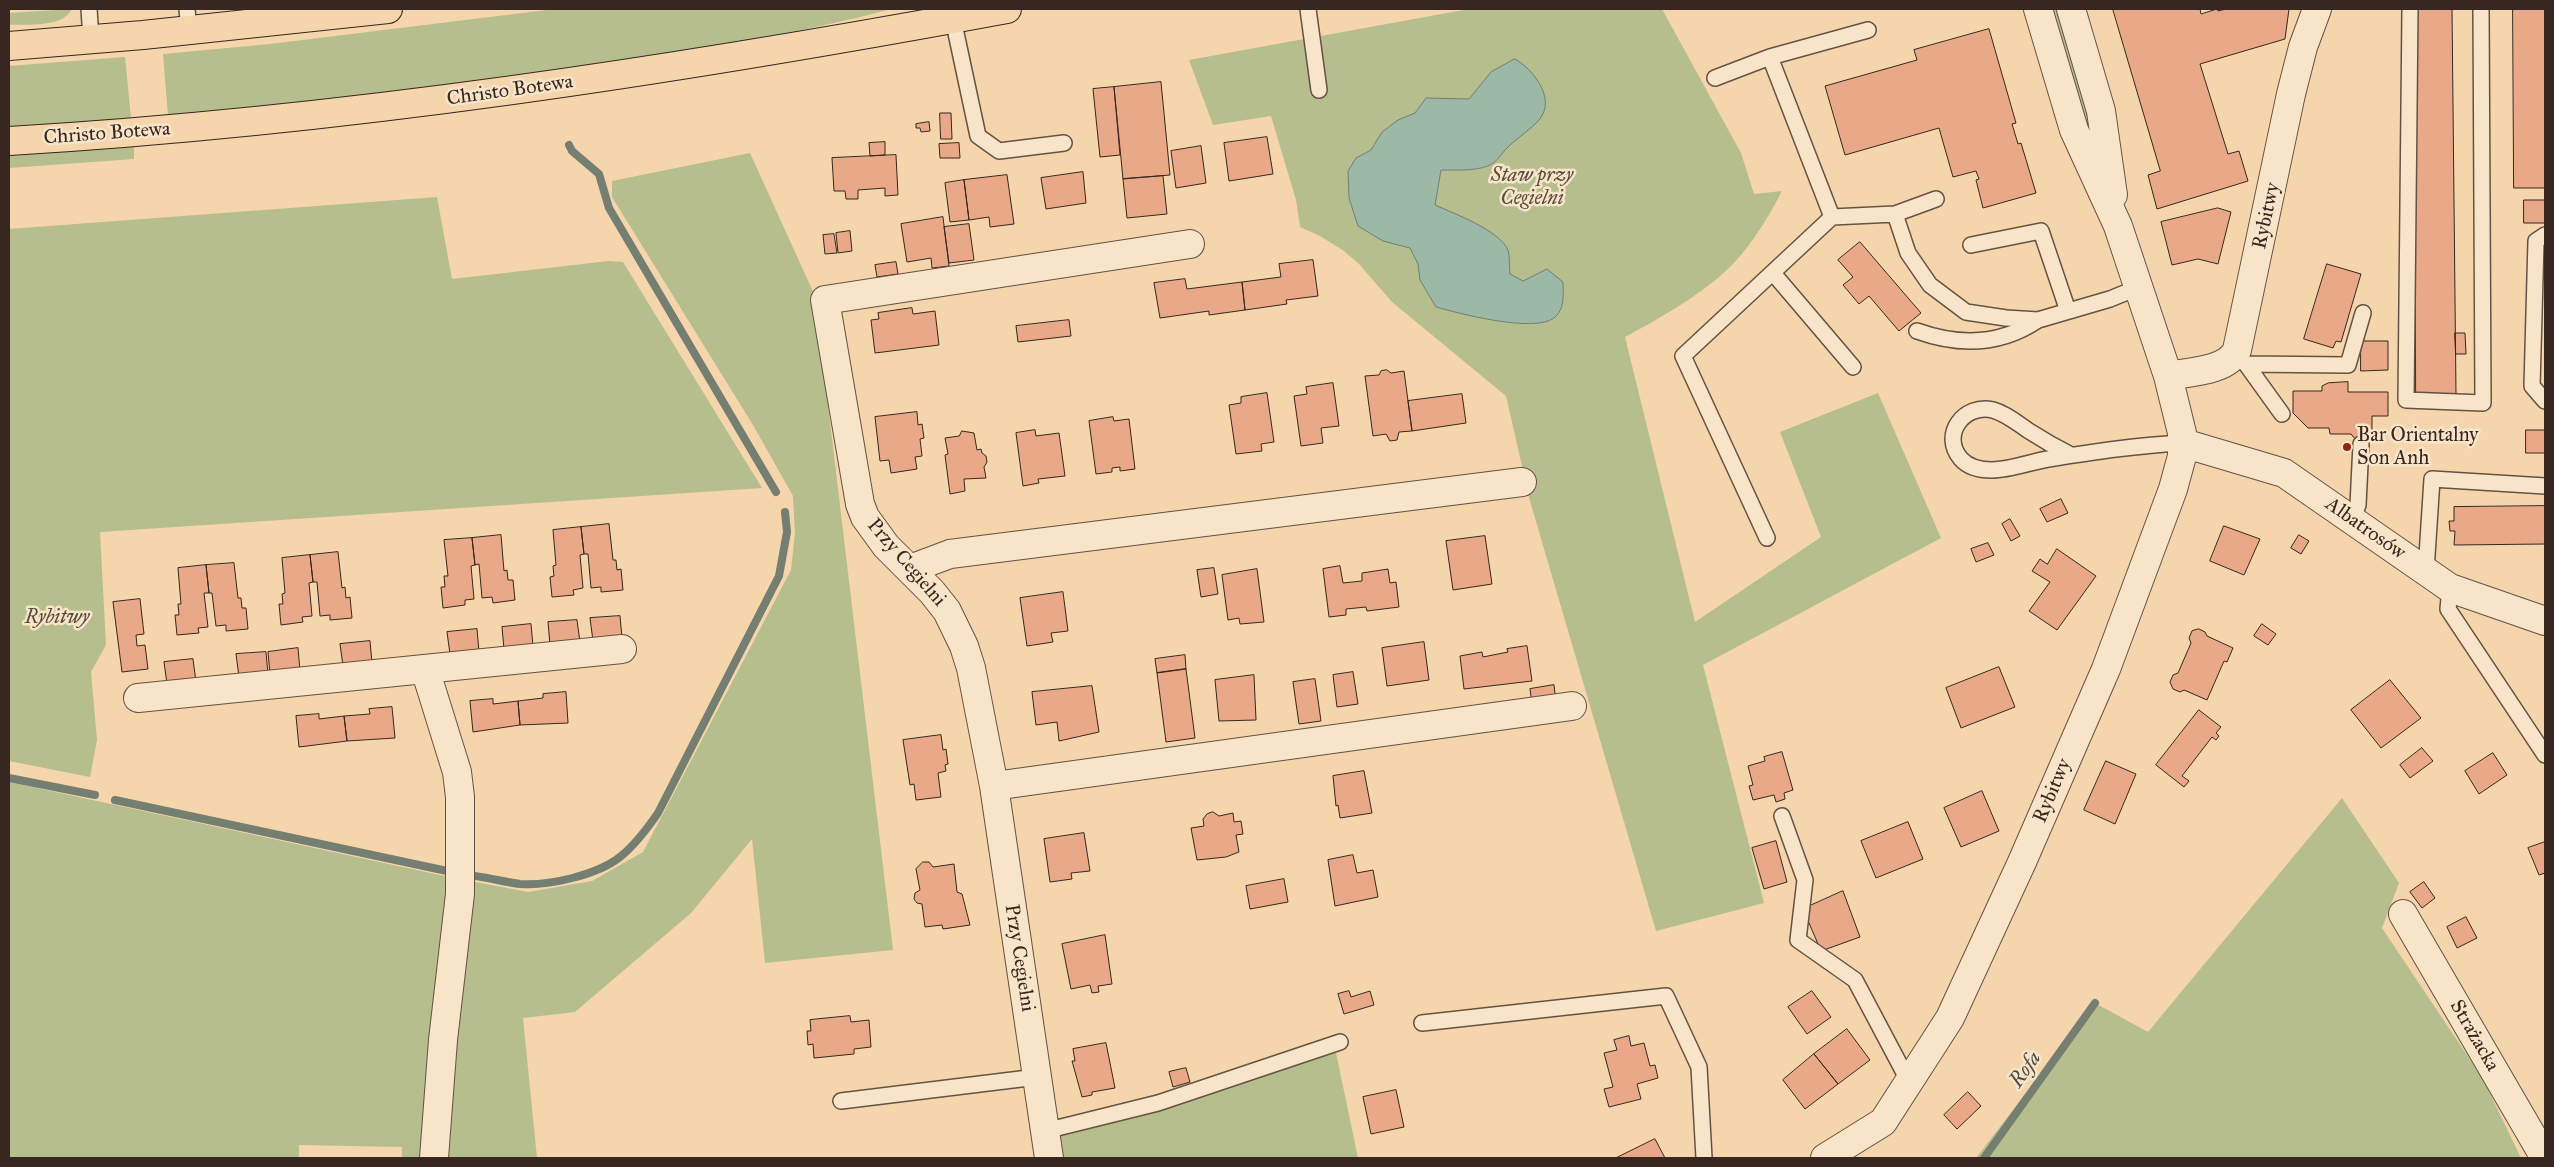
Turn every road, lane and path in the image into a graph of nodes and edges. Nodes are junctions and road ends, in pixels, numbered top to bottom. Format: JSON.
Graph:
{"nodes":[{"id":1,"x":89,"y":9,"type":"edge"},
{"id":2,"x":388,"y":9,"type":"edge"},
{"id":3,"x":1007,"y":9,"type":"edge"},
{"id":4,"x":1308,"y":9,"type":"edge"},
{"id":5,"x":2038,"y":9,"type":"edge"},
{"id":6,"x":2070,"y":9,"type":"edge"},
{"id":7,"x":2316,"y":9,"type":"edge"},
{"id":8,"x":2410,"y":9,"type":"edge"},
{"id":9,"x":2481,"y":9,"type":"edge"},
{"id":10,"x":287,"y":15,"type":"edge"},
{"id":11,"x":953,"y":19,"type":"junction"},
{"id":12,"x":188,"y":20,"type":"edge"},
{"id":13,"x":1868,"y":30,"type":"dead end"},
{"id":14,"x":91,"y":40,"type":"junction"},
{"id":15,"x":9,"y":46,"type":"edge"},
{"id":16,"x":1770,"y":57,"type":"junction"},
{"id":17,"x":1715,"y":78,"type":"dead end"},
{"id":18,"x":1319,"y":90,"type":"dead end"},
{"id":19,"x":9,"y":141,"type":"edge"},
{"id":20,"x":1064,"y":142,"type":"dead end"},
{"id":21,"x":1936,"y":199,"type":"dead end"},
{"id":22,"x":1895,"y":214,"type":"junction"},
{"id":23,"x":1832,"y":217,"type":"junction"},
{"id":24,"x":2118,"y":226,"type":"junction"},
{"id":25,"x":2545,"y":235,"type":"edge"},
{"id":26,"x":1190,"y":244,"type":"dead end"},
{"id":27,"x":1971,"y":245,"type":"dead end"},
{"id":28,"x":1773,"y":273,"type":"junction"},
{"id":29,"x":2137,"y":288,"type":"junction"},
{"id":30,"x":2068,"y":311,"type":"junction"},
{"id":31,"x":2363,"y":313,"type":"dead end"},
{"id":32,"x":2038,"y":320,"type":"junction"},
{"id":33,"x":1917,"y":331,"type":"dead end"},
{"id":34,"x":2240,"y":360,"type":"junction"},
{"id":35,"x":1853,"y":367,"type":"dead end"},
{"id":36,"x":2168,"y":376,"type":"junction"},
{"id":37,"x":2545,"y":401,"type":"edge"},
{"id":38,"x":2282,"y":414,"type":"dead end"},
{"id":39,"x":2183,"y":442,"type":"junction"},
{"id":40,"x":2360,"y":444,"type":"dead end"},
{"id":41,"x":2072,"y":456,"type":"junction"},
{"id":42,"x":1522,"y":482,"type":"dead end"},
{"id":43,"x":2545,"y":486,"type":"edge"},
{"id":44,"x":2352,"y":520,"type":"junction"},
{"id":45,"x":1767,"y":538,"type":"dead end"},
{"id":46,"x":910,"y":569,"type":"junction"},
{"id":47,"x":2426,"y":571,"type":"junction"},
{"id":48,"x":2450,"y":588,"type":"junction"},
{"id":49,"x":2545,"y":621,"type":"edge"},
{"id":50,"x":622,"y":649,"type":"dead end"},
{"id":51,"x":425,"y":669,"type":"junction"},
{"id":52,"x":138,"y":698,"type":"dead end"},
{"id":53,"x":1572,"y":706,"type":"dead end"},
{"id":54,"x":2545,"y":755,"type":"edge"},
{"id":55,"x":994,"y":786,"type":"junction"},
{"id":56,"x":1782,"y":816,"type":"dead end"},
{"id":57,"x":2403,"y":914,"type":"dead end"},
{"id":58,"x":1422,"y":1023,"type":"dead end"},
{"id":59,"x":1340,"y":1042,"type":"dead end"},
{"id":60,"x":1037,"y":1077,"type":"junction"},
{"id":61,"x":1909,"y":1082,"type":"junction"},
{"id":62,"x":841,"y":1101,"type":"dead end"},
{"id":63,"x":1045,"y":1131,"type":"junction"},
{"id":64,"x":434,"y":1158,"type":"edge"},
{"id":65,"x":1049,"y":1158,"type":"edge"},
{"id":66,"x":1704,"y":1158,"type":"edge"},
{"id":67,"x":1825,"y":1158,"type":"edge"},
{"id":68,"x":2545,"y":1158,"type":"edge"}],
"edges":[{"from":1,"to":14,"type":"lane"},
{"from":2,"to":10,"type":"main road"},
{"from":3,"to":11,"type":"main road","name":"Christo Botewa"},
{"from":4,"to":18,"type":"lane"},
{"from":5,"to":24,"type":"street","name":"Rybitwy"},
{"from":6,"to":24,"type":"street","name":"Rybitwy"},
{"from":7,"to":34,"type":"street","name":"Rybitwy"},
{"from":8,"to":9,"type":"lane"},
{"from":10,"to":12,"type":"main road"},
{"from":11,"to":19,"type":"main road","name":"Christo Botewa"},
{"from":11,"to":20,"type":"lane"},
{"from":12,"to":14,"type":"main road"},
{"from":13,"to":16,"type":"lane"},
{"from":14,"to":15,"type":"main road"},
{"from":16,"to":17,"type":"lane"},
{"from":16,"to":23,"type":"lane"},
{"from":21,"to":22,"type":"lane"},
{"from":22,"to":23,"type":"lane"},
{"from":22,"to":32,"type":"lane"},
{"from":23,"to":28,"type":"lane"},
{"from":24,"to":29,"type":"street","name":"Rybitwy"},
{"from":25,"to":37,"type":"lane"},
{"from":26,"to":46,"type":"street","name":"Przy Cegielni"},
{"from":27,"to":30,"type":"lane"},
{"from":28,"to":35,"type":"lane"},
{"from":28,"to":45,"type":"lane"},
{"from":29,"to":30,"type":"lane"},
{"from":29,"to":36,"type":"street","name":"Rybitwy"},
{"from":30,"to":32,"type":"lane"},
{"from":31,"to":34,"type":"lane"},
{"from":32,"to":33,"type":"lane"},
{"from":34,"to":36,"type":"street"},
{"from":34,"to":38,"type":"lane"},
{"from":36,"to":39,"type":"street","name":"Rybitwy"},
{"from":39,"to":41,"type":"lane"},
{"from":39,"to":44,"type":"street","name":"Albatrosów"},
{"from":39,"to":61,"type":"street","name":"Rybitwy"},
{"from":40,"to":44,"type":"lane"},
{"from":41,"to":41,"type":"lane"},
{"from":42,"to":46,"type":"street"},
{"from":43,"to":47,"type":"lane"},
{"from":44,"to":47,"type":"street","name":"Albatrosów"},
{"from":46,"to":55,"type":"street","name":"Przy Cegielni"},
{"from":47,"to":48,"type":"street","name":"Albatrosów"},
{"from":48,"to":49,"type":"street","name":"Albatrosów"},
{"from":48,"to":54,"type":"lane"},
{"from":50,"to":51,"type":"street"},
{"from":51,"to":52,"type":"street"},
{"from":51,"to":64,"type":"street"},
{"from":53,"to":55,"type":"street"},
{"from":55,"to":60,"type":"street","name":"Przy Cegielni"},
{"from":56,"to":61,"type":"lane"},
{"from":57,"to":68,"type":"street","name":"Strażacka"},
{"from":58,"to":66,"type":"lane"},
{"from":59,"to":63,"type":"lane"},
{"from":60,"to":62,"type":"lane"},
{"from":60,"to":63,"type":"street","name":"Przy Cegielni"},
{"from":61,"to":67,"type":"street","name":"Rybitwy"},
{"from":63,"to":65,"type":"street","name":"Przy Cegielni"}]}
